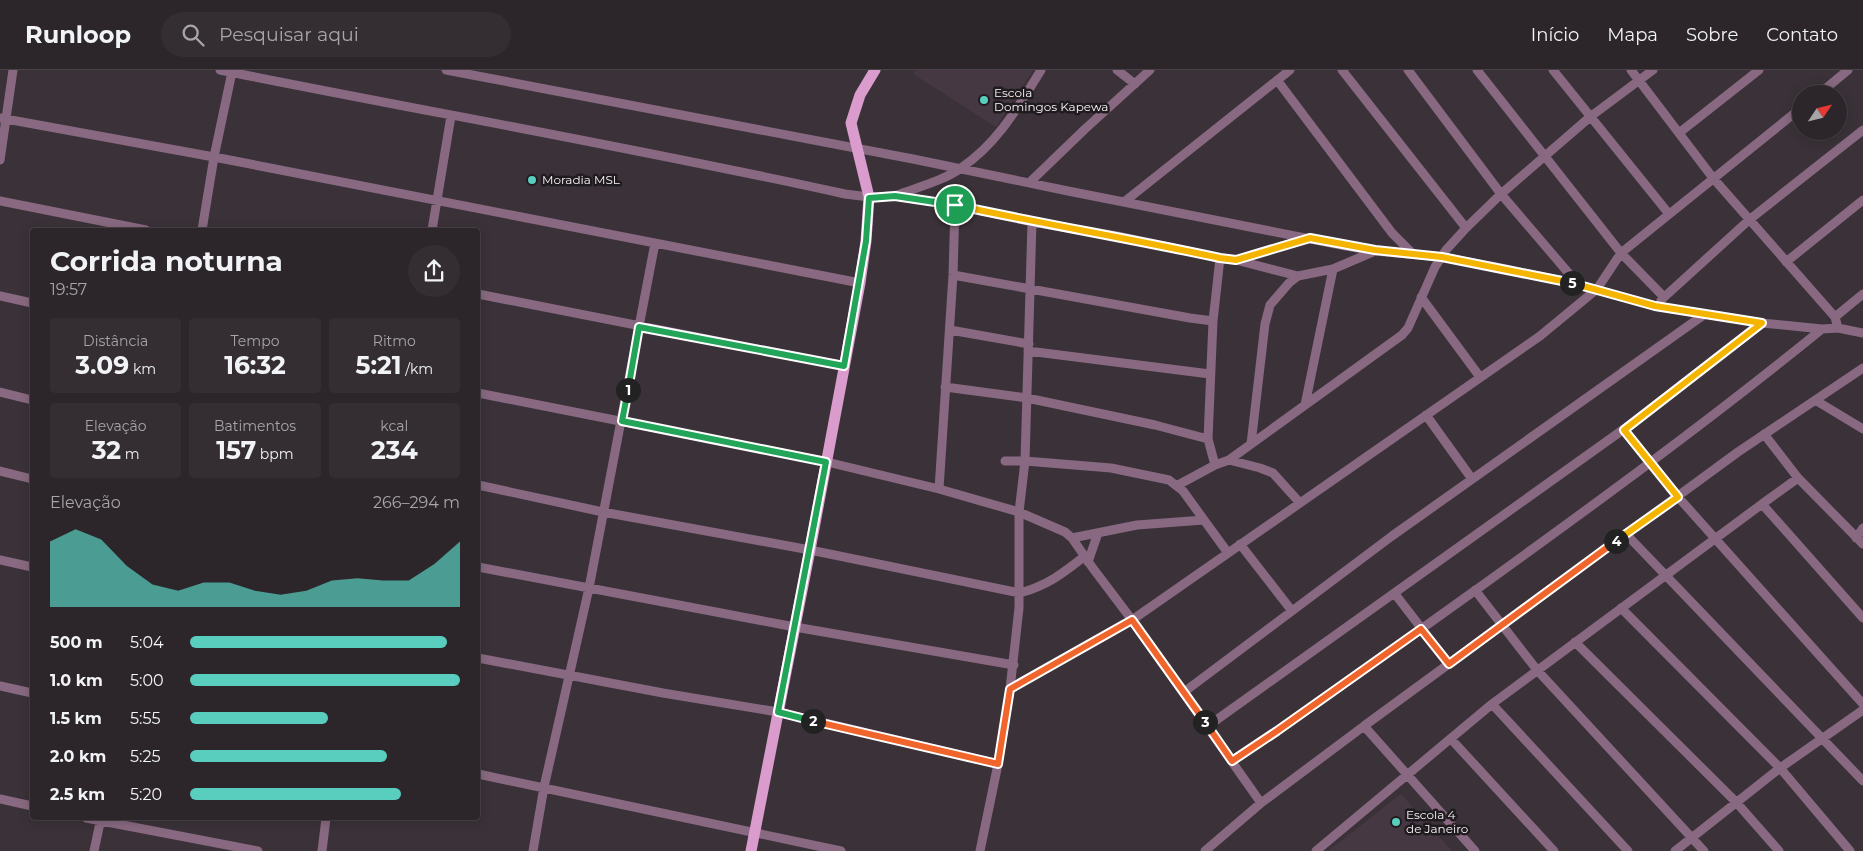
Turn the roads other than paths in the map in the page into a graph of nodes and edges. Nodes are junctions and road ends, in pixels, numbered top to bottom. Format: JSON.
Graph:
{"nodes":[{"id":1,"x":13,"y":70,"type":"edge"},
{"id":2,"x":220,"y":70,"type":"edge"},
{"id":3,"x":446,"y":70,"type":"edge"},
{"id":4,"x":875,"y":70,"type":"edge"},
{"id":5,"x":1041,"y":70,"type":"edge"},
{"id":6,"x":1117,"y":70,"type":"edge"},
{"id":7,"x":1150,"y":70,"type":"edge"},
{"id":8,"x":1290,"y":70,"type":"edge"},
{"id":9,"x":1342,"y":70,"type":"edge"},
{"id":10,"x":1408,"y":70,"type":"edge"},
{"id":11,"x":1553,"y":70,"type":"edge"},
{"id":12,"x":1631,"y":70,"type":"edge"},
{"id":13,"x":1653,"y":70,"type":"edge"},
{"id":14,"x":1759,"y":70,"type":"edge"},
{"id":15,"x":1848,"y":70,"type":"edge"},
{"id":16,"x":232,"y":72,"type":"junction"},
{"id":17,"x":1483,"y":72,"type":"edge"},
{"id":18,"x":1277,"y":80,"type":"junction"},
{"id":19,"x":1640,"y":81,"type":"junction"},
{"id":20,"x":1136,"y":84,"type":"junction"},
{"id":21,"x":1830,"y":85,"type":"edge"},
{"id":22,"x":1792,"y":115,"type":"edge"},
{"id":23,"x":451,"y":116,"type":"junction"},
{"id":24,"x":1590,"y":117,"type":"junction"},
{"id":25,"x":3,"y":118,"type":"edge"},
{"id":26,"x":1863,"y":130,"type":"edge"},
{"id":27,"x":1680,"y":133,"type":"junction"},
{"id":28,"x":857,"y":148,"type":"junction"},
{"id":29,"x":1545,"y":156,"type":"junction"},
{"id":30,"x":214,"y":157,"type":"junction"},
{"id":31,"x":0,"y":160,"type":"edge"},
{"id":32,"x":960,"y":169,"type":"junction"},
{"id":33,"x":1713,"y":178,"type":"junction"},
{"id":34,"x":1029,"y":183,"type":"junction"},
{"id":35,"x":1501,"y":194,"type":"junction"},
{"id":36,"x":895,"y":196,"type":"junction"},
{"id":37,"x":869,"y":198,"type":"junction"},
{"id":38,"x":1863,"y":200,"type":"edge"},
{"id":39,"x":0,"y":201,"type":"edge"},
{"id":40,"x":437,"y":201,"type":"junction"},
{"id":41,"x":1124,"y":202,"type":"junction"},
{"id":42,"x":955,"y":205,"type":"junction"},
{"id":43,"x":1669,"y":214,"type":"junction"},
{"id":44,"x":1749,"y":220,"type":"junction"},
{"id":45,"x":1032,"y":222,"type":"junction"},
{"id":46,"x":136,"y":228,"type":"edge"},
{"id":47,"x":202,"y":228,"type":"edge"},
{"id":48,"x":432,"y":228,"type":"edge"},
{"id":49,"x":1466,"y":228,"type":"junction"},
{"id":50,"x":1310,"y":238,"type":"junction"},
{"id":51,"x":655,"y":242,"type":"junction"},
{"id":52,"x":1375,"y":250,"type":"junction"},
{"id":53,"x":1621,"y":252,"type":"junction"},
{"id":54,"x":1412,"y":253,"type":"junction"},
{"id":55,"x":1442,"y":257,"type":"junction"},
{"id":56,"x":1220,"y":258,"type":"junction"},
{"id":57,"x":1236,"y":260,"type":"junction"},
{"id":58,"x":1786,"y":262,"type":"junction"},
{"id":59,"x":1333,"y":270,"type":"junction"},
{"id":60,"x":953,"y":275,"type":"junction"},
{"id":61,"x":1298,"y":276,"type":"junction"},
{"id":62,"x":860,"y":283,"type":"junction"},
{"id":63,"x":1577,"y":284,"type":"junction"},
{"id":64,"x":1030,"y":289,"type":"junction"},
{"id":65,"x":1597,"y":289,"type":"junction"},
{"id":66,"x":480,"y":294,"type":"edge"},
{"id":67,"x":1863,"y":294,"type":"edge"},
{"id":68,"x":0,"y":296,"type":"edge"},
{"id":69,"x":1664,"y":297,"type":"junction"},
{"id":70,"x":1421,"y":298,"type":"junction"},
{"id":71,"x":30,"y":303,"type":"edge"},
{"id":72,"x":1655,"y":306,"type":"junction"},
{"id":73,"x":1705,"y":314,"type":"junction"},
{"id":74,"x":1834,"y":317,"type":"junction"},
{"id":75,"x":1213,"y":320,"type":"junction"},
{"id":76,"x":1762,"y":323,"type":"junction"},
{"id":77,"x":639,"y":327,"type":"junction"},
{"id":78,"x":1838,"y":328,"type":"junction"},
{"id":79,"x":1822,"y":329,"type":"junction"},
{"id":80,"x":950,"y":330,"type":"junction"},
{"id":81,"x":1863,"y":333,"type":"edge"},
{"id":82,"x":1028,"y":347,"type":"junction"},
{"id":83,"x":844,"y":366,"type":"junction"},
{"id":84,"x":1863,"y":368,"type":"edge"},
{"id":85,"x":1210,"y":374,"type":"junction"},
{"id":86,"x":1480,"y":378,"type":"junction"},
{"id":87,"x":945,"y":387,"type":"junction"},
{"id":88,"x":0,"y":392,"type":"edge"},
{"id":89,"x":480,"y":393,"type":"edge"},
{"id":90,"x":1027,"y":398,"type":"junction"},
{"id":91,"x":30,"y":400,"type":"edge"},
{"id":92,"x":1815,"y":400,"type":"junction"},
{"id":93,"x":1305,"y":405,"type":"junction"},
{"id":94,"x":1426,"y":415,"type":"junction"},
{"id":95,"x":622,"y":421,"type":"junction"},
{"id":96,"x":1863,"y":429,"type":"edge"},
{"id":97,"x":1624,"y":430,"type":"junction"},
{"id":98,"x":1764,"y":434,"type":"junction"},
{"id":99,"x":1208,"y":439,"type":"junction"},
{"id":100,"x":1251,"y":444,"type":"junction"},
{"id":101,"x":1229,"y":460,"type":"junction"},
{"id":102,"x":1005,"y":461,"type":"dead end"},
{"id":103,"x":1025,"y":461,"type":"junction"},
{"id":104,"x":826,"y":462,"type":"junction"},
{"id":105,"x":1651,"y":463,"type":"junction"},
{"id":106,"x":1215,"y":465,"type":"junction"},
{"id":107,"x":0,"y":471,"type":"edge"},
{"id":108,"x":30,"y":478,"type":"edge"},
{"id":109,"x":1798,"y":478,"type":"junction"},
{"id":110,"x":1472,"y":479,"type":"junction"},
{"id":111,"x":480,"y":485,"type":"edge"},
{"id":112,"x":1178,"y":486,"type":"junction"},
{"id":113,"x":939,"y":489,"type":"junction"},
{"id":114,"x":1678,"y":497,"type":"junction"},
{"id":115,"x":1300,"y":503,"type":"junction"},
{"id":116,"x":1762,"y":504,"type":"junction"},
{"id":117,"x":603,"y":512,"type":"junction"},
{"id":118,"x":1019,"y":512,"type":"junction"},
{"id":119,"x":1204,"y":520,"type":"junction"},
{"id":120,"x":1863,"y":528,"type":"edge"},
{"id":121,"x":1098,"y":533,"type":"junction"},
{"id":122,"x":1626,"y":534,"type":"junction"},
{"id":123,"x":1072,"y":538,"type":"junction"},
{"id":124,"x":1716,"y":539,"type":"junction"},
{"id":125,"x":1860,"y":541,"type":"edge"},
{"id":126,"x":1240,"y":544,"type":"junction"},
{"id":127,"x":810,"y":550,"type":"junction"},
{"id":128,"x":1228,"y":553,"type":"junction"},
{"id":129,"x":1087,"y":559,"type":"junction"},
{"id":130,"x":0,"y":560,"type":"edge"},
{"id":131,"x":30,"y":567,"type":"edge"},
{"id":132,"x":480,"y":567,"type":"edge"},
{"id":133,"x":1664,"y":575,"type":"junction"},
{"id":134,"x":589,"y":588,"type":"junction"},
{"id":135,"x":1475,"y":590,"type":"junction"},
{"id":136,"x":1020,"y":593,"type":"junction"},
{"id":137,"x":1395,"y":594,"type":"junction"},
{"id":138,"x":1621,"y":608,"type":"junction"},
{"id":139,"x":1292,"y":611,"type":"junction"},
{"id":140,"x":1863,"y":618,"type":"edge"},
{"id":141,"x":1132,"y":620,"type":"junction"},
{"id":142,"x":1502,"y":626,"type":"junction"},
{"id":143,"x":795,"y":627,"type":"junction"},
{"id":144,"x":1421,"y":629,"type":"junction"},
{"id":145,"x":1574,"y":642,"type":"junction"},
{"id":146,"x":480,"y":658,"type":"edge"},
{"id":147,"x":1449,"y":664,"type":"junction"},
{"id":148,"x":1014,"y":665,"type":"junction"},
{"id":149,"x":1537,"y":670,"type":"junction"},
{"id":150,"x":569,"y":674,"type":"junction"},
{"id":151,"x":0,"y":686,"type":"edge"},
{"id":152,"x":1010,"y":689,"type":"junction"},
{"id":153,"x":1184,"y":692,"type":"junction"},
{"id":154,"x":30,"y":693,"type":"edge"},
{"id":155,"x":1492,"y":704,"type":"junction"},
{"id":156,"x":1863,"y":704,"type":"edge"},
{"id":157,"x":1863,"y":710,"type":"edge"},
{"id":158,"x":778,"y":712,"type":"junction"},
{"id":159,"x":1208,"y":726,"type":"junction"},
{"id":160,"x":1364,"y":726,"type":"junction"},
{"id":161,"x":1451,"y":739,"type":"junction"},
{"id":162,"x":1823,"y":739,"type":"junction"},
{"id":163,"x":1232,"y":761,"type":"junction"},
{"id":164,"x":998,"y":764,"type":"junction"},
{"id":165,"x":1780,"y":768,"type":"junction"},
{"id":166,"x":480,"y":774,"type":"edge"},
{"id":167,"x":1408,"y":776,"type":"junction"},
{"id":168,"x":1863,"y":781,"type":"edge"},
{"id":169,"x":544,"y":788,"type":"junction"},
{"id":170,"x":0,"y":799,"type":"edge"},
{"id":171,"x":1736,"y":802,"type":"junction"},
{"id":172,"x":1261,"y":803,"type":"junction"},
{"id":173,"x":30,"y":806,"type":"edge"},
{"id":174,"x":100,"y":820,"type":"edge"},
{"id":175,"x":105,"y":820,"type":"edge"},
{"id":176,"x":326,"y":820,"type":"edge"},
{"id":177,"x":754,"y":834,"type":"junction"},
{"id":178,"x":1691,"y":838,"type":"junction"},
{"id":179,"x":94,"y":851,"type":"edge"},
{"id":180,"x":258,"y":851,"type":"edge"},
{"id":181,"x":322,"y":851,"type":"edge"},
{"id":182,"x":533,"y":851,"type":"edge"},
{"id":183,"x":751,"y":851,"type":"edge"},
{"id":184,"x":841,"y":851,"type":"edge"},
{"id":185,"x":980,"y":851,"type":"edge"},
{"id":186,"x":1205,"y":851,"type":"edge"},
{"id":187,"x":1316,"y":851,"type":"edge"},
{"id":188,"x":1475,"y":851,"type":"edge"},
{"id":189,"x":1554,"y":851,"type":"edge"},
{"id":190,"x":1628,"y":851,"type":"edge"},
{"id":191,"x":1674,"y":851,"type":"edge"},
{"id":192,"x":1704,"y":851,"type":"edge"},
{"id":193,"x":1779,"y":851,"type":"edge"},
{"id":194,"x":1850,"y":851,"type":"edge"}],
"edges":[{"from":1,"to":25,"type":"street"},
{"from":2,"to":16,"type":"street"},
{"from":3,"to":28,"type":"street"},
{"from":4,"to":28,"type":"main road"},
{"from":5,"to":32,"type":"street"},
{"from":6,"to":20,"type":"street"},
{"from":7,"to":20,"type":"street"},
{"from":8,"to":18,"type":"street"},
{"from":9,"to":49,"type":"street"},
{"from":10,"to":35,"type":"street"},
{"from":11,"to":24,"type":"street"},
{"from":12,"to":19,"type":"street"},
{"from":13,"to":19,"type":"street"},
{"from":14,"to":27,"type":"street"},
{"from":15,"to":21,"type":"street"},
{"from":16,"to":23,"type":"street"},
{"from":16,"to":30,"type":"street"},
{"from":17,"to":29,"type":"street"},
{"from":18,"to":41,"type":"street"},
{"from":18,"to":54,"type":"street"},
{"from":19,"to":24,"type":"street"},
{"from":19,"to":27,"type":"street"},
{"from":20,"to":34,"type":"street"},
{"from":22,"to":33,"type":"street"},
{"from":23,"to":37,"type":"street"},
{"from":23,"to":40,"type":"street"},
{"from":24,"to":29,"type":"street"},
{"from":24,"to":43,"type":"street"},
{"from":25,"to":30,"type":"street"},
{"from":25,"to":31,"type":"street"},
{"from":26,"to":44,"type":"street"},
{"from":27,"to":33,"type":"street"},
{"from":28,"to":32,"type":"street"},
{"from":28,"to":37,"type":"main road"},
{"from":29,"to":35,"type":"street"},
{"from":29,"to":53,"type":"street"},
{"from":30,"to":40,"type":"street"},
{"from":30,"to":47,"type":"street"},
{"from":32,"to":34,"type":"street"},
{"from":32,"to":36,"type":"street"},
{"from":33,"to":43,"type":"street"},
{"from":33,"to":44,"type":"street"},
{"from":34,"to":41,"type":"street"},
{"from":35,"to":49,"type":"street"},
{"from":35,"to":63,"type":"street"},
{"from":36,"to":37,"type":"street"},
{"from":36,"to":42,"type":"street"},
{"from":37,"to":62,"type":"main road"},
{"from":38,"to":58,"type":"street"},
{"from":39,"to":46,"type":"street"},
{"from":40,"to":48,"type":"street"},
{"from":40,"to":51,"type":"street"},
{"from":41,"to":50,"type":"street"},
{"from":42,"to":45,"type":"street"},
{"from":42,"to":60,"type":"street"},
{"from":43,"to":53,"type":"street"},
{"from":44,"to":58,"type":"street"},
{"from":44,"to":69,"type":"street"},
{"from":45,"to":56,"type":"street"},
{"from":45,"to":64,"type":"street"},
{"from":49,"to":55,"type":"street"},
{"from":50,"to":52,"type":"street"},
{"from":50,"to":57,"type":"street"},
{"from":51,"to":62,"type":"street"},
{"from":51,"to":77,"type":"street"},
{"from":52,"to":54,"type":"street"},
{"from":52,"to":59,"type":"street"},
{"from":53,"to":65,"type":"street"},
{"from":53,"to":69,"type":"street"},
{"from":54,"to":55,"type":"street"},
{"from":55,"to":63,"type":"street"},
{"from":55,"to":70,"type":"street"},
{"from":56,"to":57,"type":"street"},
{"from":56,"to":75,"type":"street"},
{"from":57,"to":61,"type":"street"},
{"from":58,"to":74,"type":"street"},
{"from":59,"to":61,"type":"street"},
{"from":59,"to":93,"type":"street"},
{"from":60,"to":64,"type":"street"},
{"from":60,"to":80,"type":"street"},
{"from":61,"to":100,"type":"street"},
{"from":62,"to":83,"type":"main road"},
{"from":63,"to":65,"type":"street"},
{"from":64,"to":75,"type":"street"},
{"from":64,"to":82,"type":"street"},
{"from":65,"to":72,"type":"street"},
{"from":65,"to":86,"type":"street"},
{"from":66,"to":77,"type":"street"},
{"from":67,"to":74,"type":"street"},
{"from":68,"to":71,"type":"street"},
{"from":69,"to":72,"type":"street"},
{"from":70,"to":86,"type":"street"},
{"from":70,"to":93,"type":"street"},
{"from":72,"to":73,"type":"street"},
{"from":73,"to":76,"type":"street"},
{"from":73,"to":110,"type":"street"},
{"from":74,"to":78,"type":"street"},
{"from":75,"to":85,"type":"street"},
{"from":76,"to":79,"type":"street"},
{"from":76,"to":97,"type":"street"},
{"from":77,"to":83,"type":"street"},
{"from":77,"to":95,"type":"street"},
{"from":78,"to":79,"type":"street"},
{"from":78,"to":81,"type":"street"},
{"from":79,"to":105,"type":"street"},
{"from":80,"to":82,"type":"street"},
{"from":80,"to":87,"type":"street"},
{"from":82,"to":85,"type":"street"},
{"from":82,"to":90,"type":"street"},
{"from":83,"to":104,"type":"main road"},
{"from":84,"to":92,"type":"street"},
{"from":85,"to":99,"type":"street"},
{"from":86,"to":94,"type":"street"},
{"from":87,"to":90,"type":"street"},
{"from":87,"to":113,"type":"street"},
{"from":88,"to":91,"type":"street"},
{"from":89,"to":95,"type":"street"},
{"from":90,"to":99,"type":"street"},
{"from":90,"to":103,"type":"street"},
{"from":92,"to":96,"type":"street"},
{"from":92,"to":98,"type":"street"},
{"from":93,"to":100,"type":"street"},
{"from":94,"to":110,"type":"street"},
{"from":94,"to":115,"type":"street"},
{"from":95,"to":104,"type":"street"},
{"from":95,"to":117,"type":"street"},
{"from":97,"to":105,"type":"street"},
{"from":97,"to":137,"type":"street"},
{"from":98,"to":109,"type":"street"},
{"from":98,"to":114,"type":"street"},
{"from":99,"to":106,"type":"street"},
{"from":100,"to":101,"type":"street"},
{"from":101,"to":106,"type":"street"},
{"from":101,"to":115,"type":"street"},
{"from":102,"to":103,"type":"street"},
{"from":103,"to":112,"type":"street"},
{"from":103,"to":118,"type":"street"},
{"from":104,"to":113,"type":"street"},
{"from":104,"to":127,"type":"main road"},
{"from":105,"to":114,"type":"street"},
{"from":105,"to":135,"type":"street"},
{"from":106,"to":112,"type":"street"},
{"from":107,"to":108,"type":"street"},
{"from":109,"to":116,"type":"street"},
{"from":109,"to":125,"type":"street"},
{"from":110,"to":139,"type":"street"},
{"from":111,"to":117,"type":"street"},
{"from":112,"to":119,"type":"street"},
{"from":113,"to":118,"type":"street"},
{"from":114,"to":122,"type":"street"},
{"from":114,"to":124,"type":"street"},
{"from":115,"to":126,"type":"street"},
{"from":116,"to":124,"type":"street"},
{"from":116,"to":140,"type":"street"},
{"from":117,"to":127,"type":"street"},
{"from":117,"to":134,"type":"street"},
{"from":118,"to":123,"type":"street"},
{"from":118,"to":136,"type":"street"},
{"from":119,"to":121,"type":"street"},
{"from":119,"to":128,"type":"street"},
{"from":120,"to":125,"type":"street"},
{"from":121,"to":123,"type":"street"},
{"from":121,"to":129,"type":"street"},
{"from":122,"to":133,"type":"street"},
{"from":122,"to":142,"type":"street"},
{"from":123,"to":129,"type":"street"},
{"from":124,"to":133,"type":"street"},
{"from":124,"to":156,"type":"street"},
{"from":126,"to":128,"type":"street"},
{"from":126,"to":139,"type":"street"},
{"from":127,"to":136,"type":"street"},
{"from":127,"to":143,"type":"main road"},
{"from":128,"to":141,"type":"street"},
{"from":129,"to":136,"type":"street"},
{"from":129,"to":141,"type":"street"},
{"from":130,"to":131,"type":"street"},
{"from":132,"to":134,"type":"street"},
{"from":133,"to":138,"type":"street"},
{"from":133,"to":162,"type":"street"},
{"from":134,"to":143,"type":"street"},
{"from":134,"to":150,"type":"street"},
{"from":135,"to":142,"type":"street"},
{"from":135,"to":144,"type":"street"},
{"from":136,"to":148,"type":"street"},
{"from":137,"to":144,"type":"street"},
{"from":137,"to":159,"type":"street"},
{"from":138,"to":145,"type":"street"},
{"from":138,"to":165,"type":"street"},
{"from":139,"to":153,"type":"street"},
{"from":141,"to":152,"type":"street"},
{"from":141,"to":153,"type":"street"},
{"from":142,"to":147,"type":"street"},
{"from":142,"to":149,"type":"street"},
{"from":143,"to":148,"type":"street"},
{"from":143,"to":158,"type":"main road"},
{"from":144,"to":147,"type":"street"},
{"from":144,"to":163,"type":"street"},
{"from":145,"to":149,"type":"street"},
{"from":145,"to":171,"type":"street"},
{"from":146,"to":150,"type":"street"},
{"from":147,"to":160,"type":"street"},
{"from":148,"to":152,"type":"street"},
{"from":149,"to":155,"type":"street"},
{"from":149,"to":178,"type":"street"},
{"from":150,"to":158,"type":"street"},
{"from":150,"to":169,"type":"street"},
{"from":151,"to":154,"type":"street"},
{"from":152,"to":164,"type":"street"},
{"from":153,"to":159,"type":"street"},
{"from":155,"to":161,"type":"street"},
{"from":155,"to":190,"type":"street"},
{"from":157,"to":162,"type":"street"},
{"from":158,"to":164,"type":"street"},
{"from":158,"to":177,"type":"main road"},
{"from":159,"to":163,"type":"street"},
{"from":160,"to":167,"type":"street"},
{"from":160,"to":172,"type":"street"},
{"from":161,"to":167,"type":"street"},
{"from":161,"to":189,"type":"street"},
{"from":162,"to":165,"type":"street"},
{"from":162,"to":168,"type":"street"},
{"from":163,"to":172,"type":"street"},
{"from":164,"to":185,"type":"street"},
{"from":165,"to":171,"type":"street"},
{"from":165,"to":194,"type":"street"},
{"from":166,"to":169,"type":"street"},
{"from":167,"to":187,"type":"street"},
{"from":167,"to":188,"type":"street"},
{"from":169,"to":177,"type":"street"},
{"from":169,"to":182,"type":"street"},
{"from":170,"to":173,"type":"street"},
{"from":171,"to":178,"type":"street"},
{"from":171,"to":193,"type":"street"},
{"from":172,"to":186,"type":"street"},
{"from":174,"to":179,"type":"street"},
{"from":175,"to":180,"type":"street"},
{"from":176,"to":181,"type":"street"},
{"from":177,"to":183,"type":"main road"},
{"from":177,"to":184,"type":"street"},
{"from":178,"to":191,"type":"street"},
{"from":178,"to":192,"type":"street"}]}
